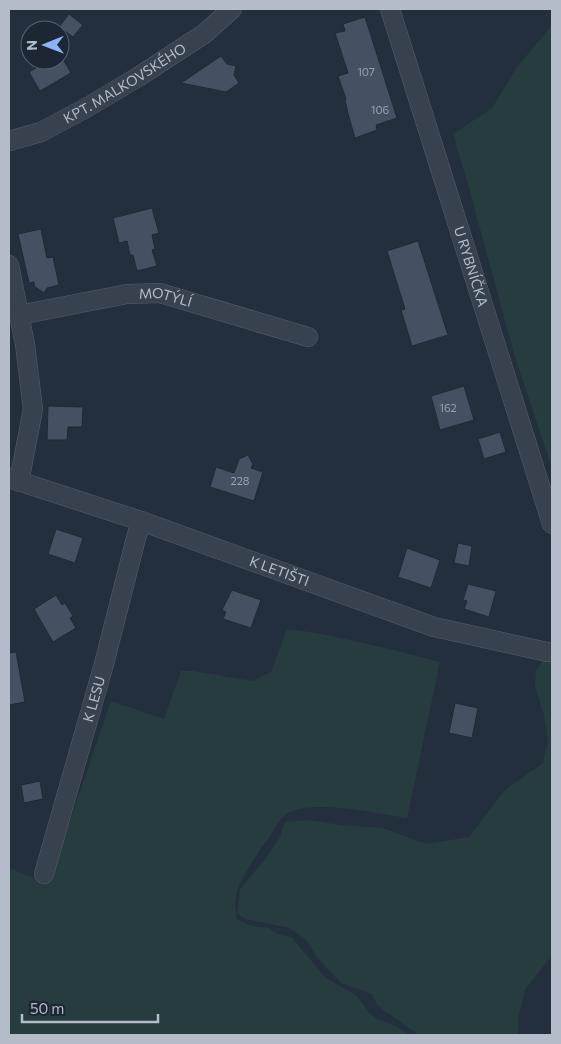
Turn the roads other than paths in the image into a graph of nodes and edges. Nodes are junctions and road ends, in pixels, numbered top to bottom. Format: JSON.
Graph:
{"nodes":[{"id":1,"x":232,"y":9,"type":"edge"},
{"id":2,"x":390,"y":9,"type":"edge"},
{"id":3,"x":9,"y":141,"type":"edge"},
{"id":4,"x":9,"y":266,"type":"edge"},
{"id":5,"x":19,"y":315,"type":"junction"},
{"id":6,"x":308,"y":337,"type":"dead end"},
{"id":7,"x":14,"y":480,"type":"edge"},
{"id":8,"x":141,"y":521,"type":"junction"},
{"id":9,"x":552,"y":524,"type":"edge"},
{"id":10,"x":552,"y":652,"type":"edge"},
{"id":11,"x":44,"y":874,"type":"dead end"}],
"edges":[{"from":1,"to":3,"type":"street","name":"KPT. MALKOVSKÉHO"},
{"from":2,"to":9,"type":"street","name":"U RYBNÍČKA"},
{"from":4,"to":5,"type":"street"},
{"from":5,"to":6,"type":"street","name":"MOTÝLÍ"},
{"from":5,"to":7,"type":"street"},
{"from":7,"to":8,"type":"street","name":"K LETIŠTI"},
{"from":8,"to":10,"type":"street","name":"K LETIŠTI"},
{"from":8,"to":11,"type":"street","name":"K LESU"}]}
